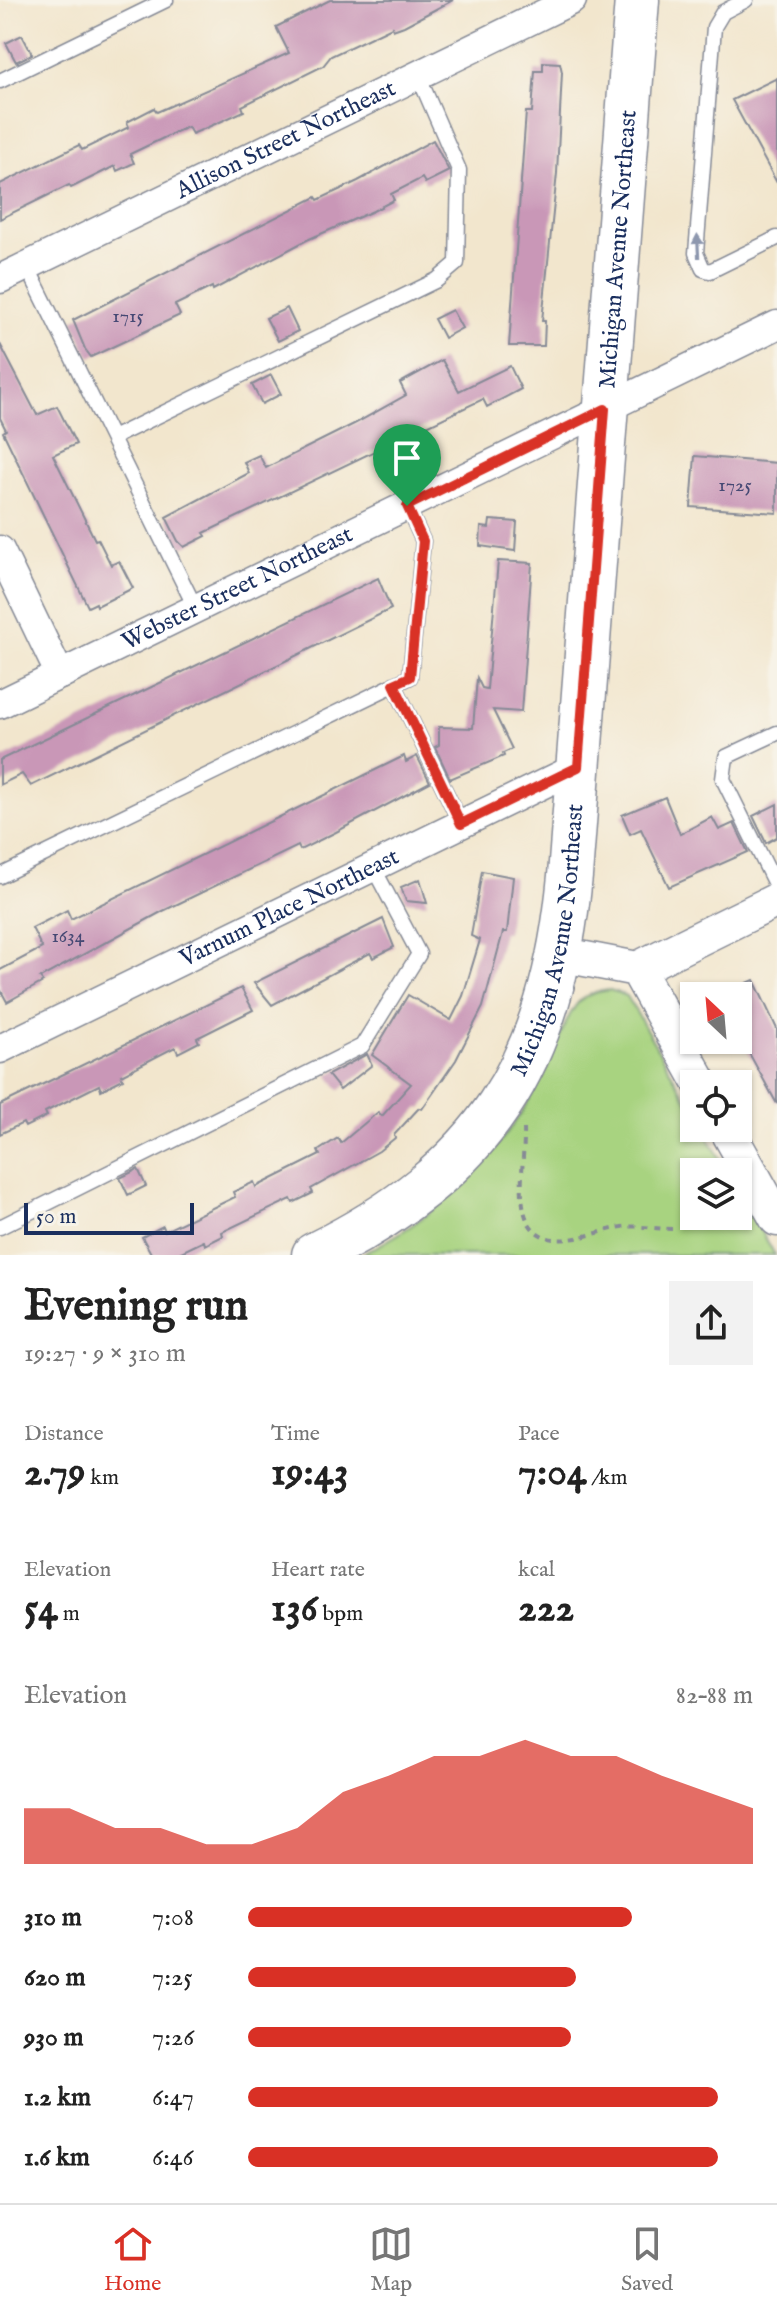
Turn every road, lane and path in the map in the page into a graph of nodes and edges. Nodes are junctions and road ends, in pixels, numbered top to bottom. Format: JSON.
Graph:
{"nodes":[{"id":1,"x":166,"y":0,"type":"edge"},
{"id":2,"x":572,"y":0,"type":"edge"},
{"id":3,"x":637,"y":0,"type":"edge"},
{"id":4,"x":746,"y":0,"type":"edge"},
{"id":5,"x":418,"y":75,"type":"junction"},
{"id":6,"x":0,"y":81,"type":"edge"},
{"id":7,"x":777,"y":238,"type":"edge"},
{"id":8,"x":27,"y":266,"type":"junction"},
{"id":9,"x":0,"y":279,"type":"edge"},
{"id":10,"x":777,"y":325,"type":"edge"},
{"id":11,"x":605,"y":409,"type":"junction"},
{"id":12,"x":112,"y":438,"type":"junction"},
{"id":13,"x":407,"y":506,"type":"junction"},
{"id":14,"x":0,"y":550,"type":"edge"},
{"id":15,"x":196,"y":609,"type":"junction"},
{"id":16,"x":60,"y":675,"type":"junction"},
{"id":17,"x":394,"y":684,"type":"junction"},
{"id":18,"x":0,"y":704,"type":"edge"},
{"id":19,"x":777,"y":733,"type":"edge"},
{"id":20,"x":578,"y":767,"type":"junction"},
{"id":21,"x":461,"y":824,"type":"junction"},
{"id":22,"x":373,"y":867,"type":"junction"},
{"id":23,"x":0,"y":876,"type":"edge"},
{"id":24,"x":777,"y":888,"type":"edge"},
{"id":25,"x":777,"y":900,"type":"edge"},
{"id":26,"x":559,"y":954,"type":"junction"},
{"id":27,"x":637,"y":969,"type":"junction"},
{"id":28,"x":0,"y":1049,"type":"edge"},
{"id":29,"x":693,"y":1070,"type":"edge"},
{"id":30,"x":524,"y":1129,"type":"dead end"},
{"id":31,"x":734,"y":1142,"type":"edge"},
{"id":32,"x":777,"y":1219,"type":"edge"},
{"id":33,"x":0,"y":1227,"type":"edge"},
{"id":34,"x":672,"y":1229,"type":"dead end"},
{"id":35,"x":314,"y":1255,"type":"edge"}],
"edges":[{"from":1,"to":6,"type":"lane"},
{"from":2,"to":5,"type":"street","name":"Allison Street Northeast"},
{"from":3,"to":11,"type":"main road","name":"Michigan Avenue Northeast"},
{"from":7,"to":4,"type":"lane","one_way":true},
{"from":5,"to":8,"type":"street","name":"Allison Street Northeast"},
{"from":5,"to":12,"type":"lane"},
{"from":8,"to":9,"type":"street","name":"Allison Street Northeast"},
{"from":8,"to":12,"type":"lane"},
{"from":10,"to":11,"type":"street","name":"Webster Street Northeast"},
{"from":11,"to":13,"type":"street","name":"Webster Street Northeast"},
{"from":11,"to":20,"type":"main road","name":"Michigan Avenue Northeast"},
{"from":12,"to":15,"type":"lane"},
{"from":13,"to":15,"type":"street","name":"Webster Street Northeast"},
{"from":13,"to":17,"type":"lane"},
{"from":14,"to":16,"type":"street"},
{"from":15,"to":16,"type":"street","name":"Webster Street Northeast"},
{"from":16,"to":18,"type":"street","name":"Webster Street Northeast"},
{"from":17,"to":21,"type":"lane"},
{"from":17,"to":23,"type":"lane"},
{"from":19,"to":24,"type":"lane"},
{"from":20,"to":21,"type":"street","name":"Varnum Place Northeast"},
{"from":20,"to":26,"type":"main road","name":"Michigan Avenue Northeast"},
{"from":21,"to":22,"type":"street","name":"Varnum Place Northeast"},
{"from":22,"to":28,"type":"street","name":"Varnum Place Northeast"},
{"from":22,"to":33,"type":"lane"},
{"from":25,"to":27,"type":"street"},
{"from":26,"to":27,"type":"street"},
{"from":26,"to":35,"type":"main road","name":"Michigan Avenue Northeast"},
{"from":27,"to":29,"type":"street"},
{"from":30,"to":34,"type":"path"},
{"from":31,"to":32,"type":"street"}]}
